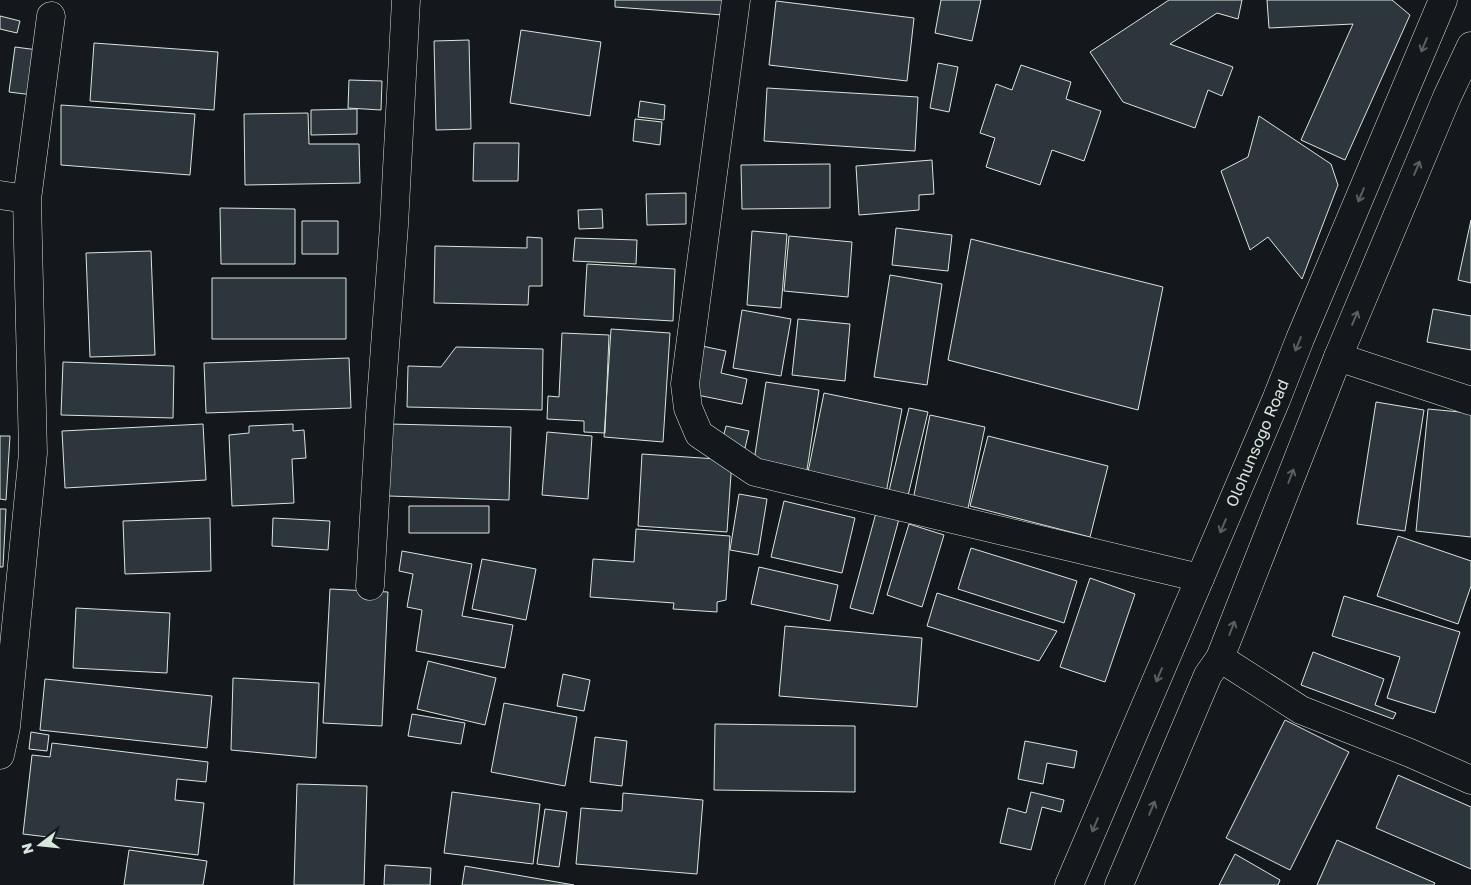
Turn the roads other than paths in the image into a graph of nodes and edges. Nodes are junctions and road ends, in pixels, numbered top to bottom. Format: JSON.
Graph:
{"nodes":[{"id":1,"x":406,"y":0,"type":"edge"},
{"id":2,"x":736,"y":0,"type":"edge"},
{"id":3,"x":1443,"y":0,"type":"edge"},
{"id":4,"x":51,"y":16,"type":"dead end"},
{"id":5,"x":1471,"y":46,"type":"edge"},
{"id":6,"x":0,"y":195,"type":"edge"},
{"id":7,"x":27,"y":199,"type":"junction"},
{"id":8,"x":1338,"y":357,"type":"junction"},
{"id":9,"x":1471,"y":401,"type":"edge"},
{"id":10,"x":1200,"y":578,"type":"junction"},
{"id":11,"x":370,"y":586,"type":"dead end"},
{"id":12,"x":1220,"y":658,"type":"junction"},
{"id":13,"x":0,"y":754,"type":"edge"},
{"id":14,"x":1471,"y":780,"type":"edge"},
{"id":15,"x":1069,"y":885,"type":"edge"},
{"id":16,"x":1120,"y":885,"type":"edge"}],
"edges":[{"from":1,"to":11,"type":"street"},
{"from":2,"to":10,"type":"street"},
{"from":3,"to":10,"type":"street","name":"Olohunsogo Road","one_way":true},
{"from":4,"to":7,"type":"street"},
{"from":8,"to":5,"type":"street","one_way":true},
{"from":6,"to":7,"type":"street"},
{"from":7,"to":13,"type":"street"},
{"from":8,"to":9,"type":"street"},
{"from":12,"to":8,"type":"street","one_way":true},
{"from":10,"to":15,"type":"street","name":"Olohunsogo Road","one_way":true},
{"from":12,"to":14,"type":"street"},
{"from":16,"to":12,"type":"street","one_way":true}]}
